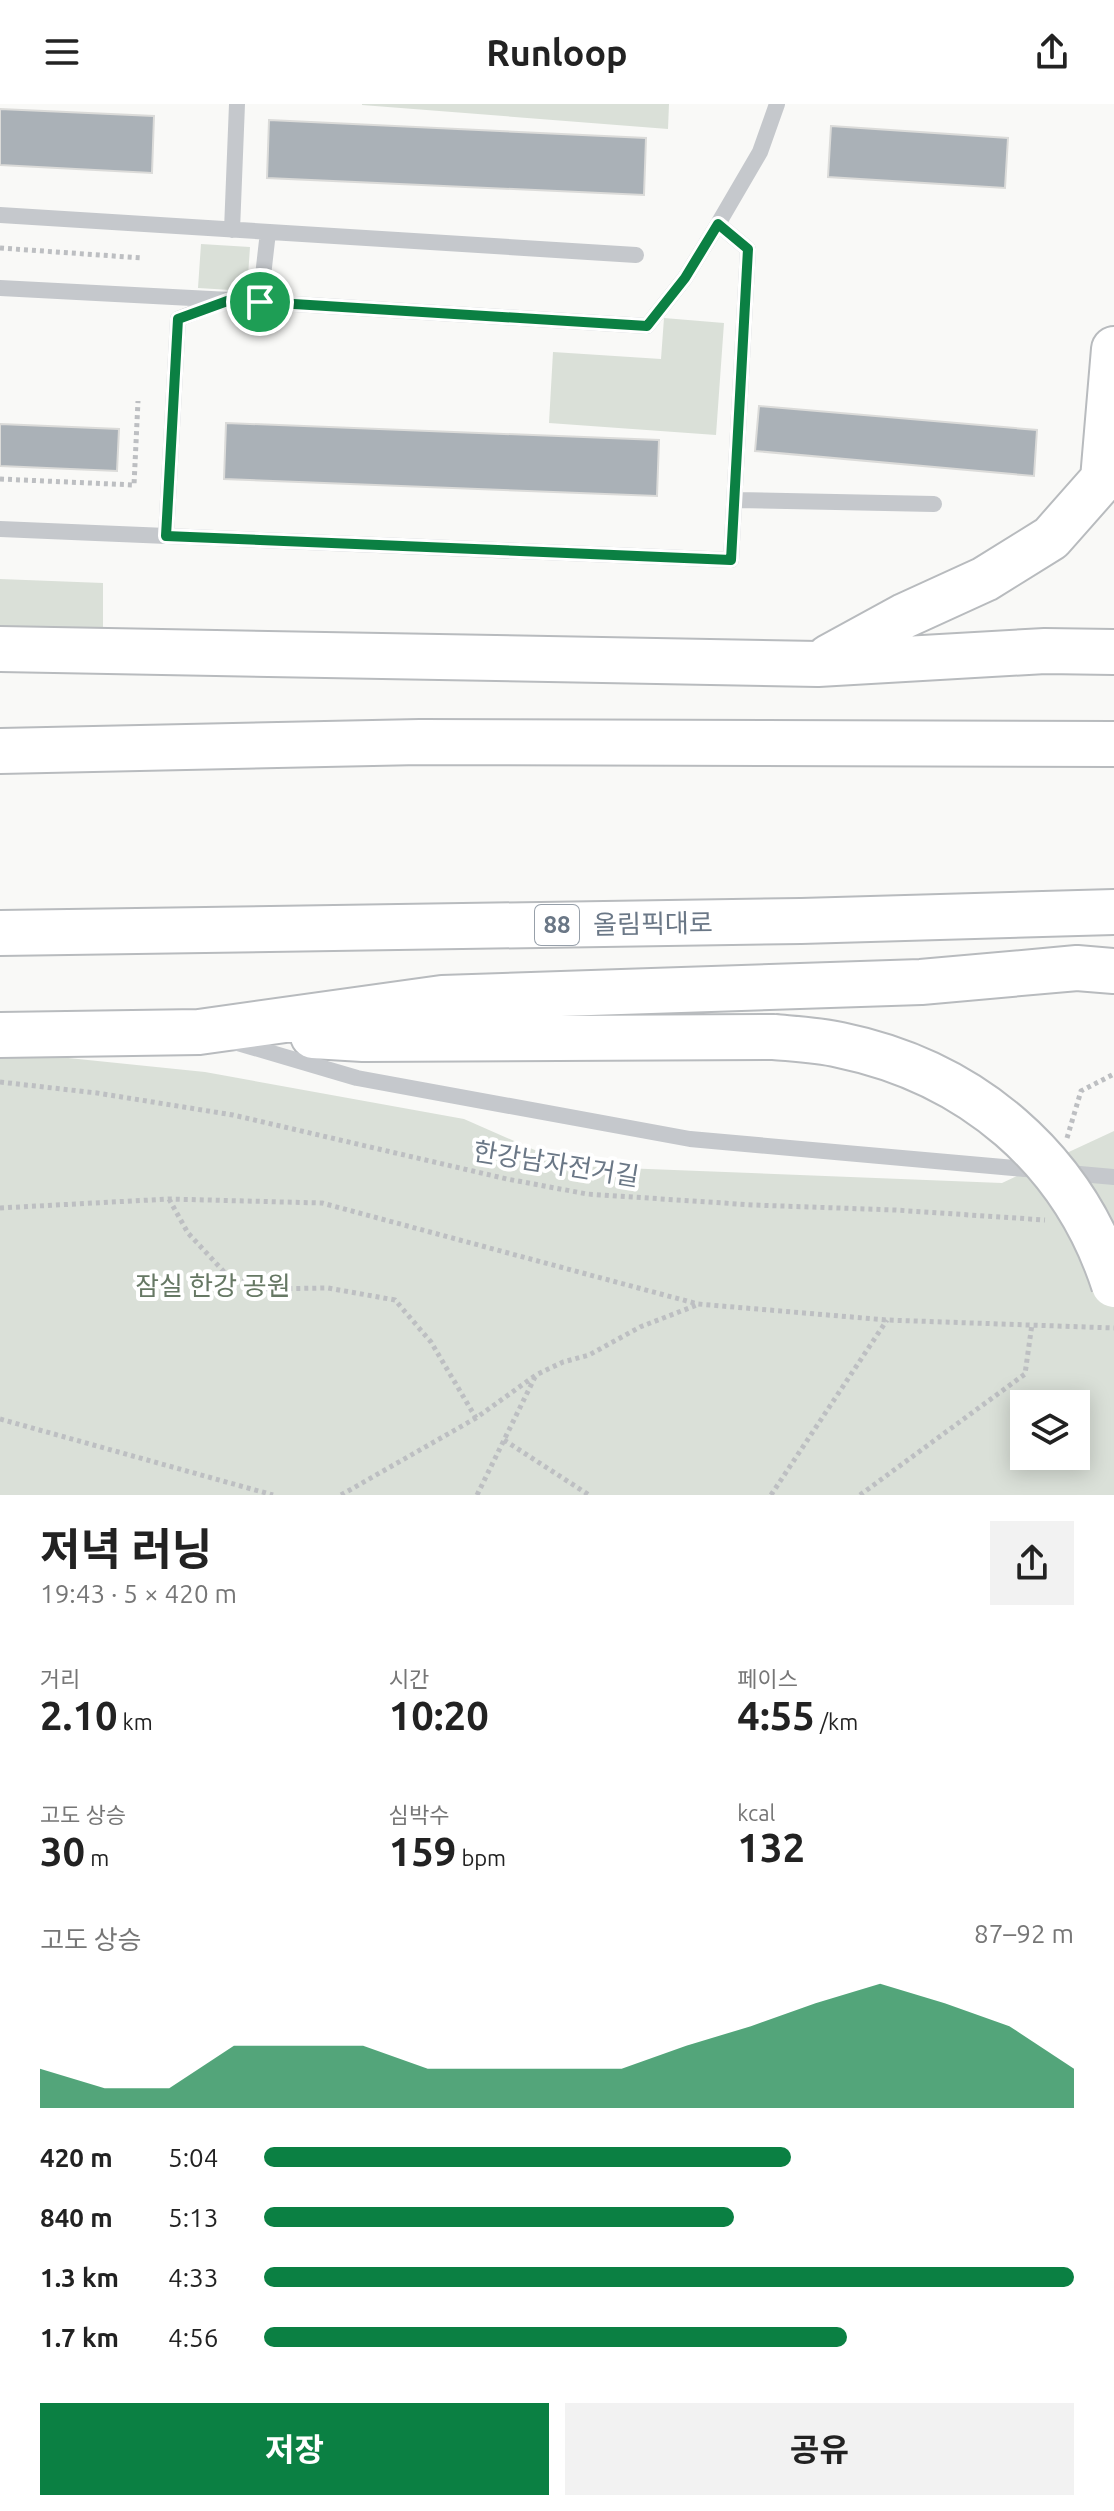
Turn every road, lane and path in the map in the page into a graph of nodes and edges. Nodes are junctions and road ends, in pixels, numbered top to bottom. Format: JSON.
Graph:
{"nodes":[{"id":1,"x":237,"y":104,"type":"edge"},
{"id":2,"x":777,"y":104,"type":"edge"},
{"id":3,"x":0,"y":215,"type":"edge"},
{"id":4,"x":718,"y":224,"type":"junction"},
{"id":5,"x":232,"y":230,"type":"junction"},
{"id":6,"x":268,"y":232,"type":"junction"},
{"id":7,"x":0,"y":248,"type":"edge"},
{"id":8,"x":636,"y":255,"type":"dead end"},
{"id":9,"x":142,"y":258,"type":"dead end"},
{"id":10,"x":0,"y":288,"type":"edge"},
{"id":11,"x":230,"y":300,"type":"junction"},
{"id":12,"x":260,"y":302,"type":"junction"},
{"id":13,"x":1114,"y":349,"type":"edge"},
{"id":14,"x":138,"y":401,"type":"dead end"},
{"id":15,"x":0,"y":479,"type":"edge"},
{"id":16,"x":736,"y":500,"type":"junction"},
{"id":17,"x":934,"y":504,"type":"dead end"},
{"id":18,"x":0,"y":529,"type":"edge"},
{"id":19,"x":166,"y":536,"type":"junction"},
{"id":20,"x":3,"y":650,"type":"edge"},
{"id":21,"x":1114,"y":652,"type":"edge"},
{"id":22,"x":818,"y":664,"type":"junction"},
{"id":23,"x":1114,"y":744,"type":"edge"},
{"id":24,"x":0,"y":751,"type":"edge"},
{"id":25,"x":1114,"y":912,"type":"edge"},
{"id":26,"x":0,"y":933,"type":"edge"},
{"id":27,"x":1114,"y":971,"type":"edge"},
{"id":28,"x":213,"y":1031,"type":"junction"},
{"id":29,"x":0,"y":1035,"type":"edge"},
{"id":30,"x":1114,"y":1074,"type":"edge"},
{"id":31,"x":0,"y":1082,"type":"edge"},
{"id":32,"x":1056,"y":1173,"type":"junction"},
{"id":33,"x":1114,"y":1177,"type":"edge"},
{"id":34,"x":169,"y":1199,"type":"junction"},
{"id":35,"x":0,"y":1208,"type":"edge"},
{"id":36,"x":1047,"y":1220,"type":"dead end"},
{"id":37,"x":1114,"y":1285,"type":"edge"},
{"id":38,"x":698,"y":1304,"type":"junction"},
{"id":39,"x":887,"y":1320,"type":"junction"},
{"id":40,"x":1032,"y":1324,"type":"junction"},
{"id":41,"x":1114,"y":1328,"type":"edge"},
{"id":42,"x":536,"y":1375,"type":"junction"},
{"id":43,"x":476,"y":1418,"type":"junction"},
{"id":44,"x":0,"y":1419,"type":"edge"},
{"id":45,"x":504,"y":1440,"type":"junction"},
{"id":46,"x":273,"y":1495,"type":"edge"},
{"id":47,"x":341,"y":1495,"type":"edge"},
{"id":48,"x":477,"y":1495,"type":"edge"},
{"id":49,"x":589,"y":1495,"type":"edge"},
{"id":50,"x":771,"y":1495,"type":"edge"},
{"id":51,"x":860,"y":1495,"type":"edge"}],
"edges":[{"from":1,"to":5,"type":"lane"},
{"from":2,"to":4,"type":"lane"},
{"from":3,"to":5,"type":"lane"},
{"from":4,"to":12,"type":"lane"},
{"from":4,"to":16,"type":"lane"},
{"from":5,"to":6,"type":"lane"},
{"from":6,"to":8,"type":"lane"},
{"from":6,"to":12,"type":"lane"},
{"from":7,"to":9,"type":"path"},
{"from":10,"to":11,"type":"lane"},
{"from":11,"to":12,"type":"lane"},
{"from":11,"to":19,"type":"lane"},
{"from":13,"to":22,"type":"highway"},
{"from":14,"to":15,"type":"path"},
{"from":16,"to":17,"type":"lane"},
{"from":16,"to":19,"type":"lane"},
{"from":18,"to":19,"type":"lane"},
{"from":20,"to":22,"type":"highway"},
{"from":21,"to":22,"type":"highway"},
{"from":23,"to":24,"type":"highway"},
{"from":25,"to":26,"type":"highway","name":"올림픽대로","number":"88"},
{"from":27,"to":28,"type":"highway"},
{"from":28,"to":29,"type":"highway"},
{"from":28,"to":32,"type":"lane"},
{"from":28,"to":37,"type":"highway","bridge":true},
{"from":30,"to":32,"type":"path"},
{"from":31,"to":36,"type":"path","name":"한강남자전거길"},
{"from":32,"to":33,"type":"lane"},
{"from":34,"to":35,"type":"path"},
{"from":34,"to":38,"type":"path"},
{"from":34,"to":43,"type":"path"},
{"from":38,"to":39,"type":"path"},
{"from":38,"to":42,"type":"path"},
{"from":39,"to":40,"type":"path"},
{"from":39,"to":50,"type":"path"},
{"from":40,"to":41,"type":"path"},
{"from":40,"to":51,"type":"path"},
{"from":42,"to":43,"type":"path"},
{"from":42,"to":45,"type":"path"},
{"from":43,"to":47,"type":"path"},
{"from":44,"to":46,"type":"path"},
{"from":45,"to":48,"type":"path"},
{"from":45,"to":49,"type":"path"}]}
